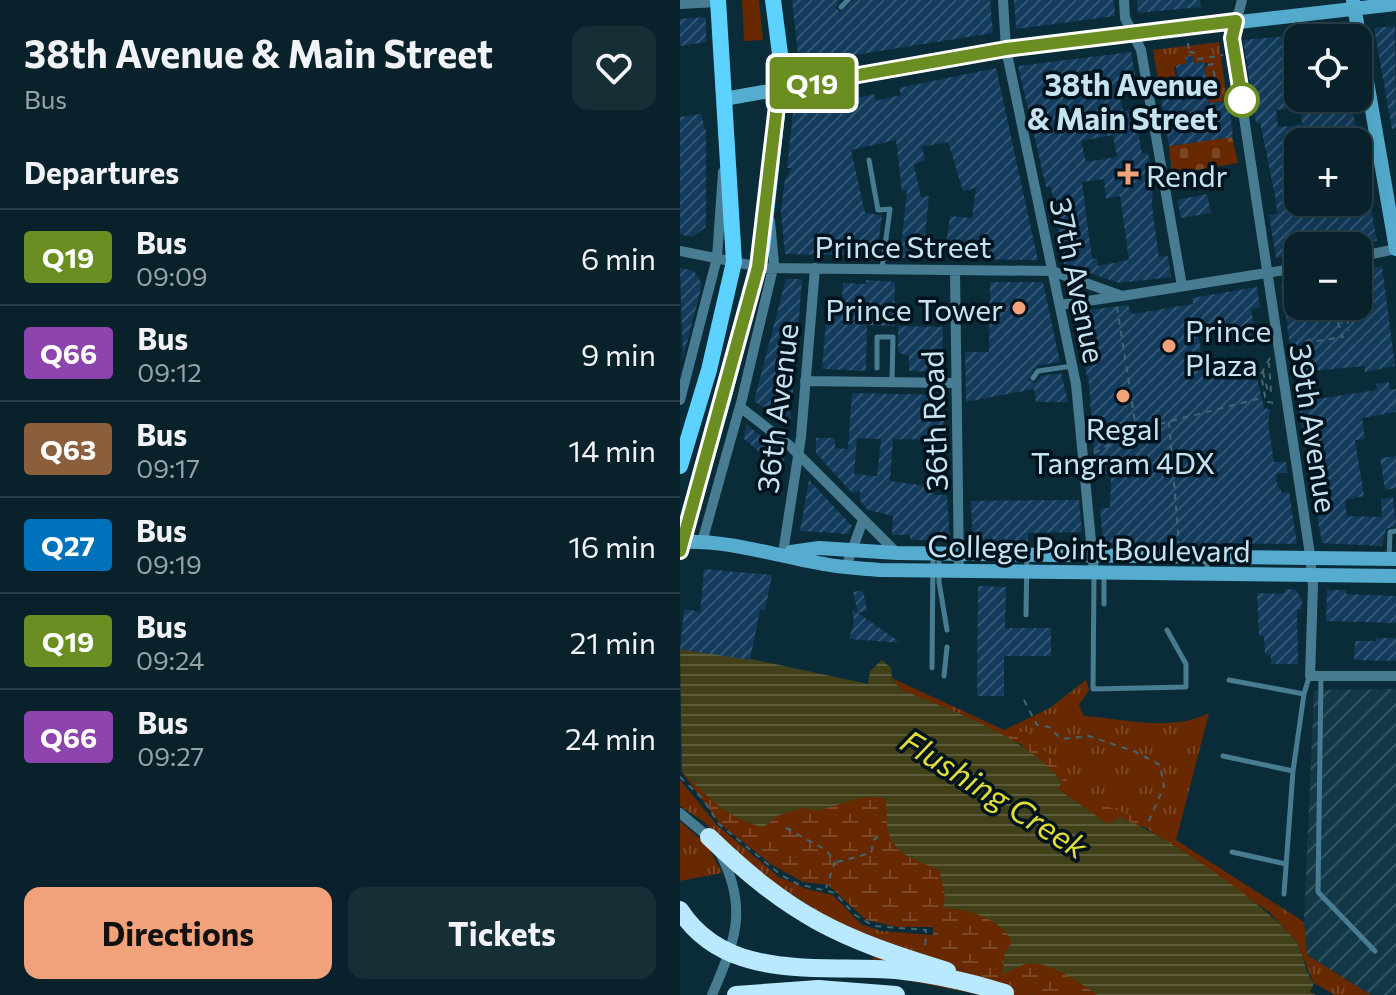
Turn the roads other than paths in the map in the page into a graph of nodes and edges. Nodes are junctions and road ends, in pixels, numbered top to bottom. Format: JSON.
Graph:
{"nodes":[{"id":1,"x":773,"y":0,"type":"edge"},
{"id":2,"x":848,"y":0,"type":"edge"},
{"id":3,"x":1003,"y":0,"type":"edge"},
{"id":4,"x":1124,"y":0,"type":"edge"},
{"id":5,"x":1242,"y":0,"type":"edge"},
{"id":6,"x":718,"y":1,"type":"edge"},
{"id":7,"x":680,"y":4,"type":"edge"},
{"id":8,"x":1353,"y":4,"type":"edge"},
{"id":9,"x":1396,"y":4,"type":"edge"},
{"id":10,"x":841,"y":7,"type":"dead end"},
{"id":11,"x":1236,"y":21,"type":"junction"},
{"id":12,"x":1133,"y":33,"type":"junction"},
{"id":13,"x":1006,"y":49,"type":"junction"},
{"id":14,"x":779,"y":89,"type":"junction"},
{"id":15,"x":724,"y":99,"type":"junction"},
{"id":16,"x":869,"y":160,"type":"dead end"},
{"id":17,"x":1396,"y":249,"type":"edge"},
{"id":18,"x":680,"y":251,"type":"edge"},
{"id":19,"x":1372,"y":254,"type":"edge"},
{"id":20,"x":726,"y":260,"type":"junction"},
{"id":21,"x":766,"y":268,"type":"junction"},
{"id":22,"x":815,"y":268,"type":"junction"},
{"id":23,"x":881,"y":269,"type":"junction"},
{"id":24,"x":955,"y":270,"type":"junction"},
{"id":25,"x":1284,"y":270,"type":"edge"},
{"id":26,"x":1052,"y":271,"type":"junction"},
{"id":27,"x":1268,"y":273,"type":"junction"},
{"id":28,"x":1182,"y":286,"type":"junction"},
{"id":29,"x":1120,"y":301,"type":"junction"},
{"id":30,"x":1060,"y":305,"type":"junction"},
{"id":31,"x":1072,"y":366,"type":"junction"},
{"id":32,"x":877,"y":368,"type":"dead end"},
{"id":33,"x":1033,"y":378,"type":"dead end"},
{"id":34,"x":805,"y":381,"type":"junction"},
{"id":35,"x":892,"y":382,"type":"junction"},
{"id":36,"x":954,"y":383,"type":"junction"},
{"id":37,"x":680,"y":400,"type":"edge"},
{"id":38,"x":740,"y":407,"type":"junction"},
{"id":39,"x":797,"y":453,"type":"junction"},
{"id":40,"x":680,"y":466,"type":"edge"},
{"id":41,"x":863,"y":520,"type":"junction"},
{"id":42,"x":1396,"y":531,"type":"edge"},
{"id":43,"x":680,"y":542,"type":"edge"},
{"id":44,"x":702,"y":542,"type":"junction"},
{"id":45,"x":852,"y":550,"type":"junction"},
{"id":46,"x":680,"y":551,"type":"edge"},
{"id":47,"x":1207,"y":551,"type":"junction"},
{"id":48,"x":783,"y":553,"type":"junction"},
{"id":49,"x":897,"y":553,"type":"junction"},
{"id":50,"x":936,"y":553,"type":"junction"},
{"id":51,"x":960,"y":554,"type":"junction"},
{"id":52,"x":1027,"y":554,"type":"junction"},
{"id":53,"x":1094,"y":555,"type":"junction"},
{"id":54,"x":1310,"y":558,"type":"junction"},
{"id":55,"x":1393,"y":559,"type":"edge"},
{"id":56,"x":846,"y":567,"type":"junction"},
{"id":57,"x":936,"y":571,"type":"junction"},
{"id":58,"x":959,"y":571,"type":"junction"},
{"id":59,"x":1026,"y":572,"type":"junction"},
{"id":60,"x":1099,"y":572,"type":"junction"},
{"id":61,"x":1207,"y":574,"type":"junction"},
{"id":62,"x":1312,"y":575,"type":"junction"},
{"id":63,"x":1396,"y":576,"type":"edge"},
{"id":64,"x":1104,"y":604,"type":"dead end"},
{"id":65,"x":1026,"y":615,"type":"dead end"},
{"id":66,"x":947,"y":630,"type":"dead end"},
{"id":67,"x":1167,"y":630,"type":"dead end"},
{"id":68,"x":947,"y":647,"type":"dead end"},
{"id":69,"x":932,"y":668,"type":"dead end"},
{"id":70,"x":944,"y":676,"type":"dead end"},
{"id":71,"x":1316,"y":676,"type":"junction"},
{"id":72,"x":1396,"y":676,"type":"edge"},
{"id":73,"x":1229,"y":680,"type":"dead end"},
{"id":74,"x":1304,"y":694,"type":"junction"},
{"id":75,"x":1223,"y":756,"type":"dead end"},
{"id":76,"x":1293,"y":771,"type":"junction"},
{"id":77,"x":680,"y":813,"type":"edge"},
{"id":78,"x":709,"y":837,"type":"junction"},
{"id":79,"x":1232,"y":852,"type":"dead end"},
{"id":80,"x":1286,"y":864,"type":"junction"},
{"id":81,"x":1284,"y":894,"type":"dead end"},
{"id":82,"x":680,"y":910,"type":"edge"},
{"id":83,"x":1375,"y":951,"type":"dead end"},
{"id":84,"x":1007,"y":994,"type":"edge"},
{"id":85,"x":712,"y":995,"type":"edge"},
{"id":86,"x":736,"y":995,"type":"edge"},
{"id":87,"x":896,"y":995,"type":"edge"}],
"edges":[{"from":1,"to":14,"type":"main road"},
{"from":2,"to":10,"type":"lane"},
{"from":3,"to":13,"type":"street","name":"37th Avenue"},
{"from":4,"to":12,"type":"street"},
{"from":5,"to":11,"type":"street","name":"39th Avenue"},
{"from":6,"to":7,"type":"street"},
{"from":6,"to":15,"type":"main road"},
{"from":8,"to":9,"type":"main road"},
{"from":8,"to":11,"type":"main road"},
{"from":8,"to":17,"type":"main road"},
{"from":11,"to":12,"type":"main road"},
{"from":11,"to":27,"type":"street","name":"39th Avenue"},
{"from":12,"to":13,"type":"main road"},
{"from":12,"to":28,"type":"street"},
{"from":13,"to":14,"type":"main road"},
{"from":13,"to":26,"type":"street","name":"37th Avenue"},
{"from":14,"to":15,"type":"main road"},
{"from":14,"to":21,"type":"main road"},
{"from":15,"to":20,"type":"main road"},
{"from":16,"to":23,"type":"lane"},
{"from":17,"to":19,"type":"street"},
{"from":18,"to":20,"type":"street","name":"Prince Street"},
{"from":20,"to":21,"type":"street","name":"Prince Street"},
{"from":20,"to":37,"type":"street"},
{"from":20,"to":40,"type":"main road"},
{"from":21,"to":22,"type":"street","name":"Prince Street"},
{"from":21,"to":38,"type":"street"},
{"from":21,"to":46,"type":"main road","bridge":true},
{"from":22,"to":23,"type":"street","name":"Prince Street"},
{"from":22,"to":34,"type":"street","name":"36th Avenue"},
{"from":23,"to":24,"type":"street","name":"Prince Street"},
{"from":24,"to":26,"type":"street","name":"Prince Street"},
{"from":24,"to":36,"type":"street","name":"36th Road"},
{"from":25,"to":27,"type":"street","name":"Prince Street"},
{"from":26,"to":29,"type":"street","name":"Prince Street"},
{"from":26,"to":30,"type":"street","name":"37th Avenue"},
{"from":27,"to":28,"type":"street","name":"Prince Street"},
{"from":27,"to":54,"type":"street","name":"39th Avenue"},
{"from":28,"to":29,"type":"street","name":"Prince Street"},
{"from":29,"to":30,"type":"street","name":"Prince Street"},
{"from":30,"to":31,"type":"street","name":"37th Avenue"},
{"from":31,"to":33,"type":"lane"},
{"from":31,"to":53,"type":"street","name":"37th Avenue"},
{"from":32,"to":35,"type":"lane"},
{"from":34,"to":35,"type":"street"},
{"from":34,"to":39,"type":"street","name":"36th Avenue"},
{"from":35,"to":36,"type":"street"},
{"from":36,"to":51,"type":"street","name":"36th Road"},
{"from":38,"to":39,"type":"street"},
{"from":38,"to":44,"type":"street"},
{"from":39,"to":41,"type":"street"},
{"from":39,"to":48,"type":"street","name":"36th Avenue"},
{"from":41,"to":45,"type":"street"},
{"from":41,"to":49,"type":"street"},
{"from":42,"to":55,"type":"lane"},
{"from":43,"to":44,"type":"main road","name":"College Point Boulevard"},
{"from":44,"to":48,"type":"main road","name":"College Point Boulevard"},
{"from":45,"to":48,"type":"main road","name":"College Point Boulevard"},
{"from":45,"to":49,"type":"main road","name":"College Point Boulevard"},
{"from":45,"to":56,"type":"street"},
{"from":47,"to":53,"type":"main road","name":"College Point Boulevard"},
{"from":47,"to":54,"type":"main road","name":"College Point Boulevard"},
{"from":47,"to":61,"type":"lane"},
{"from":48,"to":56,"type":"main road","name":"College Point Boulevard"},
{"from":49,"to":50,"type":"main road","name":"College Point Boulevard"},
{"from":50,"to":51,"type":"main road","name":"College Point Boulevard"},
{"from":50,"to":57,"type":"lane"},
{"from":51,"to":52,"type":"main road","name":"College Point Boulevard"},
{"from":51,"to":58,"type":"street","name":"36th Road"},
{"from":52,"to":53,"type":"main road","name":"College Point Boulevard"},
{"from":52,"to":59,"type":"lane"},
{"from":53,"to":60,"type":"street","name":"37th Avenue"},
{"from":54,"to":55,"type":"main road","name":"College Point Boulevard"},
{"from":54,"to":62,"type":"street","name":"39th Avenue"},
{"from":56,"to":57,"type":"main road","name":"College Point Boulevard"},
{"from":57,"to":58,"type":"main road","name":"College Point Boulevard"},
{"from":57,"to":66,"type":"lane"},
{"from":57,"to":69,"type":"lane"},
{"from":58,"to":59,"type":"main road","name":"College Point Boulevard"},
{"from":59,"to":60,"type":"main road","name":"College Point Boulevard"},
{"from":59,"to":65,"type":"lane"},
{"from":60,"to":61,"type":"main road","name":"College Point Boulevard"},
{"from":60,"to":64,"type":"lane"},
{"from":60,"to":67,"type":"lane"},
{"from":61,"to":62,"type":"main road","name":"College Point Boulevard"},
{"from":62,"to":63,"type":"main road","name":"College Point Boulevard"},
{"from":62,"to":71,"type":"street","name":"39th Avenue"},
{"from":68,"to":70,"type":"lane"},
{"from":71,"to":72,"type":"street"},
{"from":71,"to":74,"type":"lane"},
{"from":71,"to":83,"type":"lane"},
{"from":73,"to":74,"type":"lane"},
{"from":74,"to":76,"type":"lane"},
{"from":75,"to":76,"type":"lane"},
{"from":76,"to":80,"type":"lane"},
{"from":77,"to":78,"type":"street"},
{"from":78,"to":84,"type":"highway","bridge":true},
{"from":78,"to":85,"type":"street"},
{"from":79,"to":80,"type":"lane"},
{"from":80,"to":81,"type":"lane"},
{"from":82,"to":84,"type":"highway","bridge":true},
{"from":86,"to":87,"type":"highway"}]}
